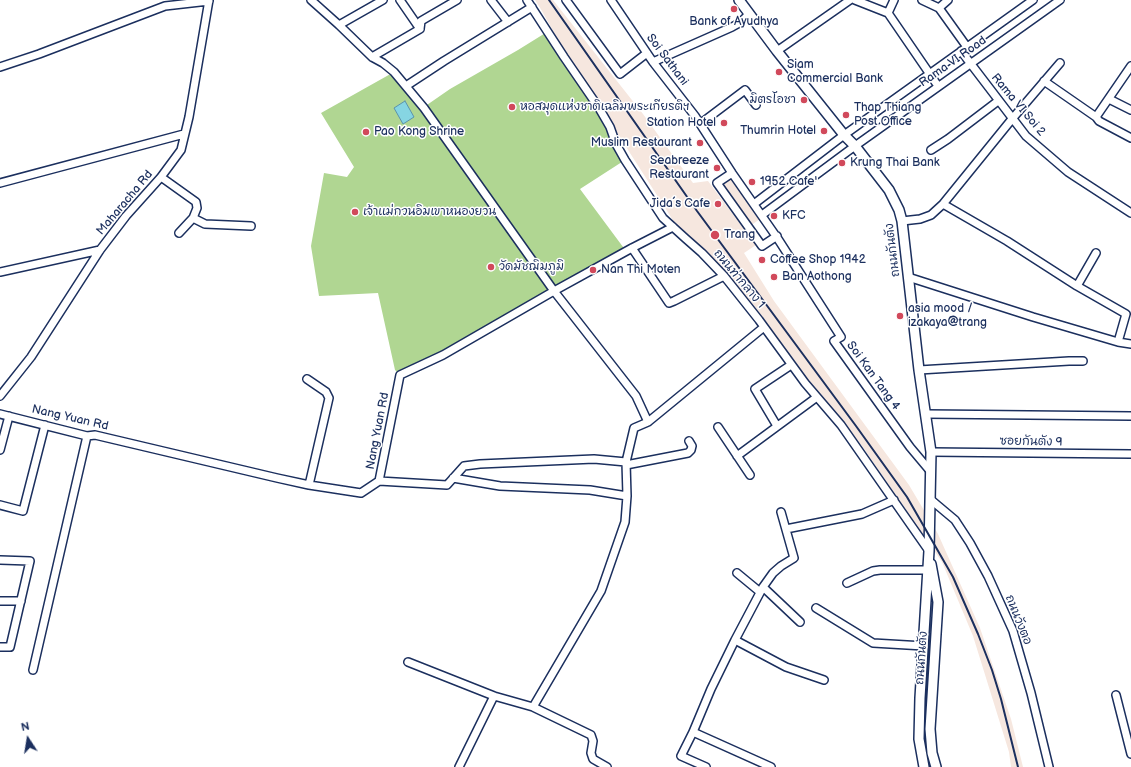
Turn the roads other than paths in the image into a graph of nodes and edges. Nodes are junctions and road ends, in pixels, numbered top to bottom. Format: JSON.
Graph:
{"nodes":[{"id":1,"x":209,"y":0,"type":"edge"},
{"id":2,"x":311,"y":0,"type":"edge"},
{"id":3,"x":384,"y":0,"type":"edge"},
{"id":4,"x":400,"y":0,"type":"edge"},
{"id":5,"x":457,"y":0,"type":"edge"},
{"id":6,"x":491,"y":0,"type":"edge"},
{"id":7,"x":527,"y":0,"type":"edge"},
{"id":8,"x":566,"y":0,"type":"edge"},
{"id":9,"x":611,"y":0,"type":"edge"},
{"id":10,"x":739,"y":0,"type":"edge"},
{"id":11,"x":850,"y":0,"type":"edge"},
{"id":12,"x":855,"y":0,"type":"edge"},
{"id":13,"x":894,"y":0,"type":"edge"},
{"id":14,"x":922,"y":0,"type":"edge"},
{"id":15,"x":948,"y":0,"type":"edge"},
{"id":16,"x":1033,"y":0,"type":"edge"},
{"id":17,"x":1060,"y":0,"type":"edge"},
{"id":18,"x":1024,"y":2,"type":"edge"},
{"id":19,"x":532,"y":7,"type":"junction"},
{"id":20,"x":939,"y":8,"type":"junction"},
{"id":21,"x":888,"y":13,"type":"junction"},
{"id":22,"x":749,"y":14,"type":"junction"},
{"id":23,"x":508,"y":22,"type":"junction"},
{"id":24,"x":339,"y":25,"type":"junction"},
{"id":25,"x":420,"y":29,"type":"junction"},
{"id":26,"x":964,"y":49,"type":"junction"},
{"id":27,"x":777,"y":51,"type":"junction"},
{"id":28,"x":647,"y":53,"type":"junction"},
{"id":29,"x":372,"y":57,"type":"junction"},
{"id":30,"x":653,"y":62,"type":"junction"},
{"id":31,"x":970,"y":63,"type":"junction"},
{"id":32,"x":1060,"y":63,"type":"dead end"},
{"id":33,"x":1131,"y":66,"type":"edge"},
{"id":34,"x":0,"y":67,"type":"edge"},
{"id":35,"x":929,"y":74,"type":"junction"},
{"id":36,"x":1044,"y":81,"type":"junction"},
{"id":37,"x":406,"y":86,"type":"junction"},
{"id":38,"x":938,"y":86,"type":"junction"},
{"id":39,"x":1109,"y":99,"type":"junction"},
{"id":40,"x":998,"y":100,"type":"junction"},
{"id":41,"x":756,"y":105,"type":"dead end"},
{"id":42,"x":1131,"y":110,"type":"edge"},
{"id":43,"x":1096,"y":117,"type":"junction"},
{"id":44,"x":1012,"y":118,"type":"junction"},
{"id":45,"x":700,"y":124,"type":"junction"},
{"id":46,"x":184,"y":134,"type":"junction"},
{"id":47,"x":844,"y":135,"type":"junction"},
{"id":48,"x":1131,"y":138,"type":"edge"},
{"id":49,"x":855,"y":146,"type":"junction"},
{"id":50,"x":931,"y":150,"type":"dead end"},
{"id":51,"x":732,"y":173,"type":"junction"},
{"id":52,"x":161,"y":177,"type":"junction"},
{"id":53,"x":0,"y":183,"type":"edge"},
{"id":54,"x":746,"y":193,"type":"joint"},
{"id":55,"x":754,"y":204,"type":"junction"},
{"id":56,"x":943,"y":204,"type":"junction"},
{"id":57,"x":1131,"y":214,"type":"edge"},
{"id":58,"x":762,"y":215,"type":"junction"},
{"id":59,"x":192,"y":218,"type":"junction"},
{"id":60,"x":902,"y":221,"type":"junction"},
{"id":61,"x":251,"y":226,"type":"dead end"},
{"id":62,"x":673,"y":227,"type":"junction"},
{"id":63,"x":180,"y":233,"type":"dead end"},
{"id":64,"x":777,"y":236,"type":"junction"},
{"id":65,"x":632,"y":248,"type":"junction"},
{"id":66,"x":100,"y":250,"type":"junction"},
{"id":67,"x":1096,"y":253,"type":"dead end"},
{"id":68,"x":0,"y":272,"type":"edge"},
{"id":69,"x":724,"y":276,"type":"junction"},
{"id":70,"x":908,"y":277,"type":"junction"},
{"id":71,"x":1077,"y":286,"type":"junction"},
{"id":72,"x":554,"y":291,"type":"junction"},
{"id":73,"x":764,"y":327,"type":"junction"},
{"id":74,"x":1118,"y":342,"type":"junction"},
{"id":75,"x":1131,"y":344,"type":"edge"},
{"id":76,"x":1083,"y":361,"type":"dead end"},
{"id":77,"x":791,"y":365,"type":"junction"},
{"id":78,"x":919,"y":370,"type":"junction"},
{"id":79,"x":307,"y":379,"type":"dead end"},
{"id":80,"x":0,"y":396,"type":"edge"},
{"id":81,"x":817,"y":396,"type":"junction"},
{"id":82,"x":0,"y":414,"type":"edge"},
{"id":83,"x":926,"y":414,"type":"junction"},
{"id":84,"x":9,"y":416,"type":"junction"},
{"id":85,"x":1131,"y":416,"type":"edge"},
{"id":86,"x":648,"y":422,"type":"junction"},
{"id":87,"x":45,"y":425,"type":"junction"},
{"id":88,"x":777,"y":426,"type":"junction"},
{"id":89,"x":718,"y":427,"type":"dead end"},
{"id":90,"x":87,"y":436,"type":"junction"},
{"id":91,"x":689,"y":441,"type":"dead end"},
{"id":92,"x":0,"y":450,"type":"edge"},
{"id":93,"x":931,"y":452,"type":"junction"},
{"id":94,"x":1131,"y":454,"type":"edge"},
{"id":95,"x":737,"y":456,"type":"junction"},
{"id":96,"x":626,"y":464,"type":"junction"},
{"id":97,"x":931,"y":472,"type":"junction"},
{"id":98,"x":750,"y":475,"type":"dead end"},
{"id":99,"x":453,"y":478,"type":"junction"},
{"id":100,"x":379,"y":481,"type":"junction"},
{"id":101,"x":309,"y":485,"type":"junction"},
{"id":102,"x":627,"y":496,"type":"junction"},
{"id":103,"x":930,"y":499,"type":"junction"},
{"id":104,"x":894,"y":500,"type":"junction"},
{"id":105,"x":0,"y":505,"type":"edge"},
{"id":106,"x":781,"y":512,"type":"dead end"},
{"id":107,"x":786,"y":529,"type":"junction"},
{"id":108,"x":928,"y":551,"type":"junction"},
{"id":109,"x":0,"y":560,"type":"edge"},
{"id":110,"x":927,"y":570,"type":"junction"},
{"id":111,"x":737,"y":573,"type":"dead end"},
{"id":112,"x":847,"y":583,"type":"dead end"},
{"id":113,"x":761,"y":589,"type":"junction"},
{"id":114,"x":0,"y":600,"type":"edge"},
{"id":115,"x":21,"y":601,"type":"junction"},
{"id":116,"x":816,"y":608,"type":"dead end"},
{"id":117,"x":800,"y":622,"type":"dead end"},
{"id":118,"x":735,"y":640,"type":"junction"},
{"id":119,"x":924,"y":646,"type":"junction"},
{"id":120,"x":0,"y":647,"type":"edge"},
{"id":121,"x":408,"y":662,"type":"dead end"},
{"id":122,"x":33,"y":670,"type":"dead end"},
{"id":123,"x":824,"y":680,"type":"dead end"},
{"id":124,"x":1116,"y":695,"type":"dead end"},
{"id":125,"x":494,"y":696,"type":"junction"},
{"id":126,"x":533,"y":707,"type":"junction"},
{"id":127,"x":693,"y":732,"type":"junction"},
{"id":128,"x":1131,"y":754,"type":"edge"},
{"id":129,"x":459,"y":767,"type":"edge"},
{"id":130,"x":607,"y":767,"type":"edge"},
{"id":131,"x":706,"y":767,"type":"edge"},
{"id":132,"x":771,"y":767,"type":"edge"},
{"id":133,"x":924,"y":767,"type":"edge"},
{"id":134,"x":936,"y":767,"type":"edge"},
{"id":135,"x":1049,"y":767,"type":"edge"}],
"edges":[{"from":1,"to":34,"type":"street"},
{"from":1,"to":46,"type":"street","name":"Maharacha Rd"},
{"from":2,"to":24,"type":"street"},
{"from":3,"to":24,"type":"street"},
{"from":4,"to":25,"type":"street"},
{"from":5,"to":25,"type":"street"},
{"from":6,"to":23,"type":"street"},
{"from":7,"to":19,"type":"street","name":"ถนนท่ากลาง 1"},
{"from":8,"to":28,"type":"street"},
{"from":9,"to":28,"type":"street","name":"Soi Sathani"},
{"from":10,"to":22,"type":"main road","name":"ถนนกันตัง"},
{"from":11,"to":27,"type":"street"},
{"from":12,"to":21,"type":"street"},
{"from":13,"to":21,"type":"street"},
{"from":14,"to":20,"type":"street"},
{"from":15,"to":20,"type":"street"},
{"from":16,"to":18,"type":"street","name":"Rama VI Road"},
{"from":17,"to":31,"type":"street","name":"Rama VI Road"},
{"from":18,"to":26,"type":"street","name":"Rama VI Road"},
{"from":19,"to":23,"type":"street"},
{"from":19,"to":62,"type":"street","name":"ถนนท่ากลาง 1"},
{"from":20,"to":26,"type":"street","name":"Rama VI Soi 2"},
{"from":21,"to":35,"type":"street"},
{"from":22,"to":27,"type":"main road","name":"ถนนกันตัง"},
{"from":22,"to":30,"type":"street"},
{"from":23,"to":37,"type":"street"},
{"from":24,"to":29,"type":"street"},
{"from":25,"to":29,"type":"street"},
{"from":26,"to":31,"type":"street","name":"Rama VI Soi 2"},
{"from":26,"to":35,"type":"street","name":"Rama VI Road"},
{"from":27,"to":47,"type":"main road","name":"ถนนกันตัง"},
{"from":28,"to":30,"type":"street","name":"Soi Sathani"},
{"from":29,"to":37,"type":"street"},
{"from":30,"to":45,"type":"street","name":"Soi Sathani"},
{"from":31,"to":38,"type":"street","name":"Rama VI Road"},
{"from":31,"to":40,"type":"street","name":"Rama VI Soi 2"},
{"from":32,"to":36,"type":"street"},
{"from":33,"to":39,"type":"street"},
{"from":35,"to":38,"type":"street"},
{"from":35,"to":47,"type":"street","name":"Rama VI Road"},
{"from":36,"to":43,"type":"street"},
{"from":36,"to":44,"type":"street"},
{"from":37,"to":72,"type":"street"},
{"from":38,"to":49,"type":"street","name":"Rama VI Road"},
{"from":39,"to":42,"type":"street"},
{"from":39,"to":43,"type":"street"},
{"from":40,"to":44,"type":"street","name":"Rama VI Soi 2"},
{"from":40,"to":50,"type":"street"},
{"from":41,"to":45,"type":"street"},
{"from":43,"to":48,"type":"street"},
{"from":44,"to":56,"type":"street"},
{"from":44,"to":57,"type":"street","name":"Rama VI Soi 2"},
{"from":45,"to":51,"type":"street","name":"Soi Sathani"},
{"from":46,"to":52,"type":"street","name":"Maharacha Rd"},
{"from":46,"to":53,"type":"street"},
{"from":47,"to":49,"type":"main road","name":"ถนนกันตัง"},
{"from":47,"to":55,"type":"street","name":"Rama VI Road"},
{"from":49,"to":58,"type":"street","name":"Rama VI Road"},
{"from":49,"to":60,"type":"main road","name":"ถนนกันตัง"},
{"from":51,"to":54,"type":"street","name":"Soi Sathani"},
{"from":51,"to":64,"type":"street"},
{"from":52,"to":59,"type":"street"},
{"from":52,"to":66,"type":"street","name":"Maharacha Rd"},
{"from":54,"to":55,"type":"street","name":"Soi Kan Tang 4"},
{"from":55,"to":58,"type":"street","name":"Soi Kan Tang 4"},
{"from":56,"to":60,"type":"street"},
{"from":56,"to":71,"type":"street"},
{"from":58,"to":64,"type":"street","name":"Soi Kan Tang 4"},
{"from":59,"to":61,"type":"street"},
{"from":59,"to":63,"type":"street"},
{"from":60,"to":70,"type":"main road","name":"ถนนกันตัง"},
{"from":62,"to":65,"type":"street","name":"Nang Yuan Rd"},
{"from":62,"to":69,"type":"street","name":"ถนนท่ากลาง 1"},
{"from":64,"to":97,"type":"street","name":"Soi Kan Tang 4"},
{"from":65,"to":69,"type":"street"},
{"from":65,"to":72,"type":"street","name":"Nang Yuan Rd"},
{"from":66,"to":68,"type":"street"},
{"from":66,"to":80,"type":"street","name":"Maharacha Rd"},
{"from":67,"to":71,"type":"street"},
{"from":69,"to":73,"type":"street","name":"ถนนท่ากลาง 1"},
{"from":70,"to":74,"type":"street"},
{"from":70,"to":78,"type":"main road","name":"ถนนกันตัง"},
{"from":71,"to":74,"type":"street"},
{"from":72,"to":86,"type":"street"},
{"from":72,"to":100,"type":"street","name":"Nang Yuan Rd"},
{"from":73,"to":77,"type":"street","name":"ถนนท่ากลาง 1"},
{"from":73,"to":86,"type":"street"},
{"from":74,"to":75,"type":"street"},
{"from":76,"to":78,"type":"street"},
{"from":77,"to":81,"type":"street","name":"ถนนท่ากลาง 1"},
{"from":77,"to":88,"type":"street"},
{"from":78,"to":83,"type":"main road","name":"ถนนกันตัง"},
{"from":79,"to":101,"type":"street"},
{"from":81,"to":88,"type":"street"},
{"from":81,"to":104,"type":"street","name":"ถนนท่ากลาง 1"},
{"from":82,"to":84,"type":"street","name":"Nang Yuan Rd"},
{"from":83,"to":85,"type":"street"},
{"from":83,"to":93,"type":"main road","name":"ถนนกันตัง"},
{"from":84,"to":87,"type":"street","name":"Nang Yuan Rd"},
{"from":84,"to":92,"type":"street"},
{"from":86,"to":96,"type":"street"},
{"from":87,"to":90,"type":"street","name":"Nang Yuan Rd"},
{"from":87,"to":105,"type":"street"},
{"from":88,"to":95,"type":"street"},
{"from":89,"to":95,"type":"street"},
{"from":90,"to":101,"type":"street","name":"Nang Yuan Rd"},
{"from":90,"to":122,"type":"street"},
{"from":91,"to":96,"type":"street"},
{"from":93,"to":94,"type":"street","name":"ซอยกันตัง 9"},
{"from":93,"to":97,"type":"main road","name":"ถนนกันตัง"},
{"from":95,"to":98,"type":"street"},
{"from":96,"to":99,"type":"street"},
{"from":96,"to":102,"type":"street"},
{"from":97,"to":103,"type":"main road","name":"ถนนกันตัง"},
{"from":99,"to":100,"type":"street"},
{"from":99,"to":102,"type":"street"},
{"from":100,"to":101,"type":"street","name":"Nang Yuan Rd"},
{"from":102,"to":126,"type":"street"},
{"from":103,"to":108,"type":"main road","name":"ถนนกันตัง"},
{"from":103,"to":135,"type":"street","name":"ถนนวังตอ"},
{"from":104,"to":107,"type":"street"},
{"from":104,"to":108,"type":"street","name":"ถนนท่ากลาง 1"},
{"from":106,"to":107,"type":"street"},
{"from":107,"to":113,"type":"street"},
{"from":108,"to":110,"type":"main road","name":"ถนนกันตัง"},
{"from":108,"to":134,"type":"main road","name":"ถนนกันตัง"},
{"from":109,"to":115,"type":"street"},
{"from":110,"to":112,"type":"street"},
{"from":110,"to":119,"type":"main road","name":"ถนนกันตัง"},
{"from":111,"to":113,"type":"street"},
{"from":113,"to":117,"type":"street"},
{"from":113,"to":118,"type":"street"},
{"from":114,"to":115,"type":"street"},
{"from":115,"to":120,"type":"street"},
{"from":116,"to":119,"type":"street"},
{"from":118,"to":123,"type":"street"},
{"from":118,"to":127,"type":"street"},
{"from":119,"to":133,"type":"main road","name":"ถนนกันตัง"},
{"from":121,"to":125,"type":"street"},
{"from":124,"to":128,"type":"street"},
{"from":125,"to":126,"type":"street"},
{"from":125,"to":129,"type":"street"},
{"from":126,"to":130,"type":"street"},
{"from":127,"to":131,"type":"street"},
{"from":127,"to":132,"type":"street"}]}
